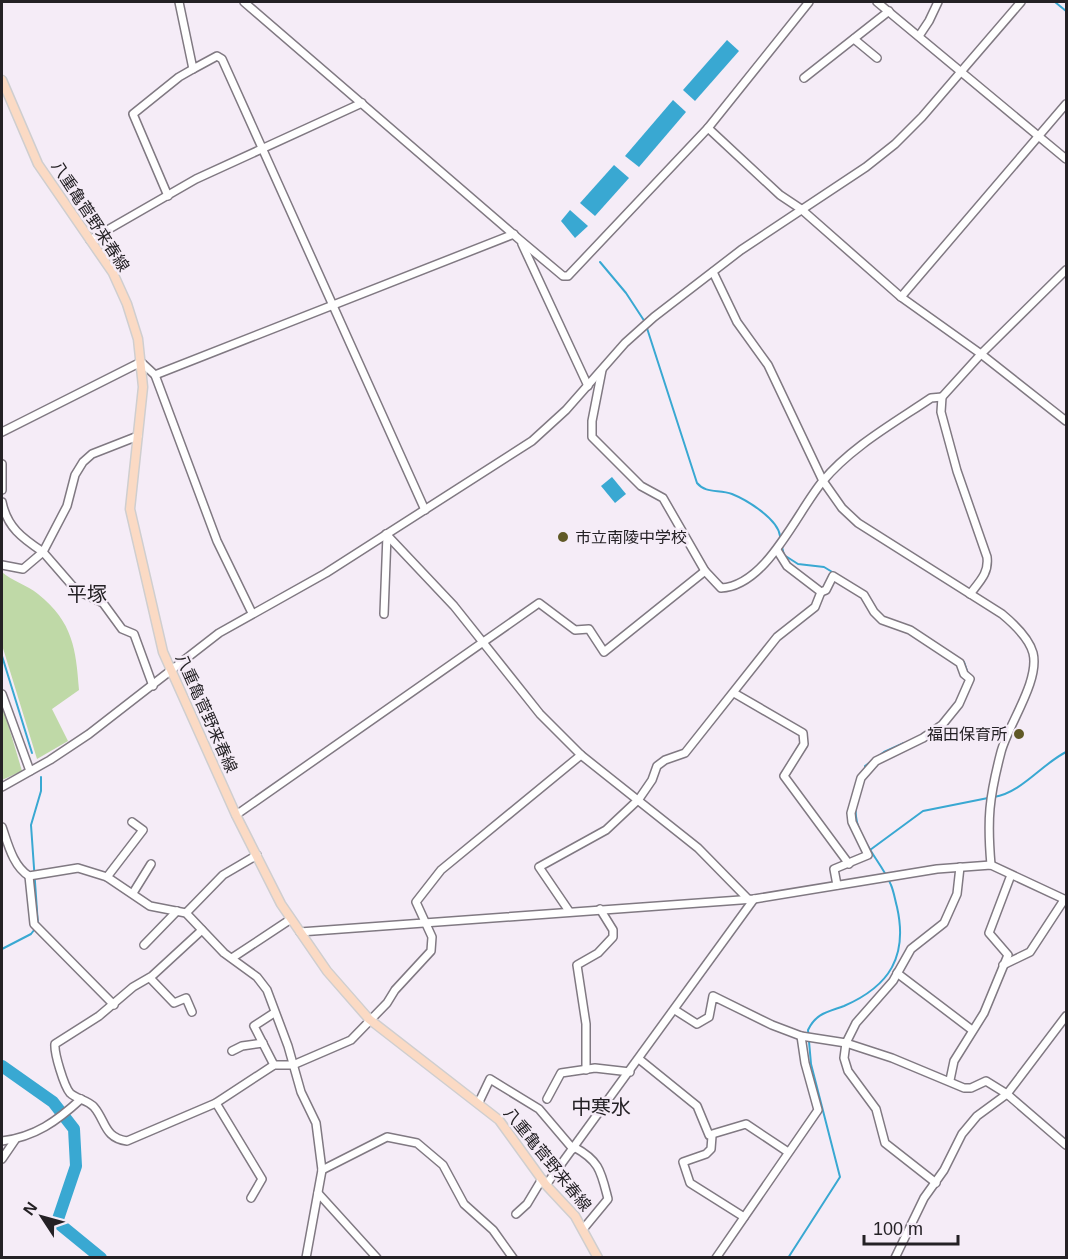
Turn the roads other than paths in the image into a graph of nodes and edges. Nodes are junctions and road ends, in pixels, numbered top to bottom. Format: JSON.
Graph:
{"nodes":[{"id":1,"x":179,"y":2,"type":"edge"},
{"id":2,"x":244,"y":2,"type":"edge"},
{"id":3,"x":809,"y":2,"type":"edge"},
{"id":4,"x":877,"y":2,"type":"edge"},
{"id":5,"x":938,"y":2,"type":"edge"},
{"id":6,"x":1021,"y":2,"type":"edge"},
{"id":7,"x":889,"y":11,"type":"junction"},
{"id":8,"x":919,"y":36,"type":"junction"},
{"id":9,"x":854,"y":39,"type":"junction"},
{"id":10,"x":877,"y":58,"type":"dead end"},
{"id":11,"x":193,"y":69,"type":"junction"},
{"id":12,"x":961,"y":72,"type":"junction"},
{"id":13,"x":804,"y":78,"type":"dead end"},
{"id":14,"x":2,"y":84,"type":"edge"},
{"id":15,"x":362,"y":103,"type":"junction"},
{"id":16,"x":1066,"y":104,"type":"edge"},
{"id":17,"x":708,"y":128,"type":"junction"},
{"id":18,"x":1040,"y":135,"type":"junction"},
{"id":19,"x":264,"y":149,"type":"junction"},
{"id":20,"x":1066,"y":159,"type":"edge"},
{"id":21,"x":168,"y":196,"type":"junction"},
{"id":22,"x":801,"y":209,"type":"junction"},
{"id":23,"x":517,"y":237,"type":"junction"},
{"id":24,"x":90,"y":240,"type":"junction"},
{"id":25,"x":1066,"y":270,"type":"edge"},
{"id":26,"x":713,"y":272,"type":"junction"},
{"id":27,"x":901,"y":297,"type":"junction"},
{"id":28,"x":334,"y":303,"type":"junction"},
{"id":29,"x":981,"y":354,"type":"junction"},
{"id":30,"x":141,"y":362,"type":"junction"},
{"id":31,"x":603,"y":368,"type":"junction"},
{"id":32,"x":155,"y":375,"type":"junction"},
{"id":33,"x":588,"y":386,"type":"junction"},
{"id":34,"x":942,"y":398,"type":"junction"},
{"id":35,"x":1066,"y":421,"type":"edge"},
{"id":36,"x":2,"y":432,"type":"edge"},
{"id":37,"x":138,"y":436,"type":"junction"},
{"id":38,"x":2,"y":464,"type":"edge"},
{"id":39,"x":823,"y":481,"type":"junction"},
{"id":40,"x":2,"y":490,"type":"edge"},
{"id":41,"x":2,"y":502,"type":"edge"},
{"id":42,"x":425,"y":510,"type":"junction"},
{"id":43,"x":386,"y":535,"type":"junction"},
{"id":44,"x":777,"y":550,"type":"junction"},
{"id":45,"x":43,"y":552,"type":"junction"},
{"id":46,"x":2,"y":565,"type":"edge"},
{"id":47,"x":705,"y":571,"type":"junction"},
{"id":48,"x":821,"y":591,"type":"junction"},
{"id":49,"x":970,"y":594,"type":"junction"},
{"id":50,"x":252,"y":614,"type":"junction"},
{"id":51,"x":384,"y":615,"type":"dead end"},
{"id":52,"x":482,"y":644,"type":"junction"},
{"id":53,"x":171,"y":672,"type":"junction"},
{"id":54,"x":153,"y":686,"type":"junction"},
{"id":55,"x":734,"y":693,"type":"junction"},
{"id":56,"x":2,"y":694,"type":"edge"},
{"id":57,"x":581,"y":755,"type":"junction"},
{"id":58,"x":30,"y":771,"type":"junction"},
{"id":59,"x":2,"y":787,"type":"edge"},
{"id":60,"x":639,"y":799,"type":"junction"},
{"id":61,"x":236,"y":815,"type":"junction"},
{"id":62,"x":132,"y":822,"type":"dead end"},
{"id":63,"x":2,"y":827,"type":"edge"},
{"id":64,"x":257,"y":855,"type":"junction"},
{"id":65,"x":151,"y":864,"type":"dead end"},
{"id":66,"x":849,"y":864,"type":"junction"},
{"id":67,"x":992,"y":865,"type":"junction"},
{"id":68,"x":960,"y":867,"type":"junction"},
{"id":69,"x":1011,"y":875,"type":"junction"},
{"id":70,"x":29,"y":876,"type":"junction"},
{"id":71,"x":107,"y":877,"type":"junction"},
{"id":72,"x":837,"y":885,"type":"junction"},
{"id":73,"x":133,"y":893,"type":"junction"},
{"id":74,"x":751,"y":899,"type":"junction"},
{"id":75,"x":1065,"y":900,"type":"edge"},
{"id":76,"x":600,"y":909,"type":"junction"},
{"id":77,"x":177,"y":911,"type":"junction"},
{"id":78,"x":569,"y":911,"type":"junction"},
{"id":79,"x":186,"y":913,"type":"junction"},
{"id":80,"x":291,"y":919,"type":"junction"},
{"id":81,"x":425,"y":922,"type":"junction"},
{"id":82,"x":202,"y":930,"type":"junction"},
{"id":83,"x":300,"y":932,"type":"junction"},
{"id":84,"x":144,"y":945,"type":"dead end"},
{"id":85,"x":232,"y":958,"type":"junction"},
{"id":86,"x":1003,"y":965,"type":"junction"},
{"id":87,"x":897,"y":973,"type":"junction"},
{"id":88,"x":150,"y":978,"type":"junction"},
{"id":89,"x":114,"y":1005,"type":"junction"},
{"id":90,"x":675,"y":1010,"type":"junction"},
{"id":91,"x":192,"y":1011,"type":"dead end"},
{"id":92,"x":274,"y":1013,"type":"junction"},
{"id":93,"x":1066,"y":1018,"type":"edge"},
{"id":94,"x":369,"y":1019,"type":"junction"},
{"id":95,"x":972,"y":1030,"type":"junction"},
{"id":96,"x":801,"y":1036,"type":"junction"},
{"id":97,"x":262,"y":1043,"type":"junction"},
{"id":98,"x":846,"y":1043,"type":"junction"},
{"id":99,"x":232,"y":1051,"type":"dead end"},
{"id":100,"x":639,"y":1059,"type":"junction"},
{"id":101,"x":274,"y":1065,"type":"junction"},
{"id":102,"x":293,"y":1065,"type":"junction"},
{"id":103,"x":586,"y":1070,"type":"junction"},
{"id":104,"x":630,"y":1072,"type":"junction"},
{"id":105,"x":950,"y":1080,"type":"junction"},
{"id":106,"x":1007,"y":1094,"type":"junction"},
{"id":107,"x":81,"y":1099,"type":"junction"},
{"id":108,"x":547,"y":1099,"type":"dead end"},
{"id":109,"x":479,"y":1102,"type":"junction"},
{"id":110,"x":216,"y":1103,"type":"junction"},
{"id":111,"x":712,"y":1136,"type":"junction"},
{"id":112,"x":15,"y":1140,"type":"junction"},
{"id":113,"x":2,"y":1141,"type":"edge"},
{"id":114,"x":1066,"y":1144,"type":"edge"},
{"id":115,"x":573,"y":1148,"type":"junction"},
{"id":116,"x":788,"y":1152,"type":"junction"},
{"id":117,"x":2,"y":1159,"type":"edge"},
{"id":118,"x":322,"y":1170,"type":"junction"},
{"id":119,"x":544,"y":1182,"type":"junction"},
{"id":120,"x":936,"y":1183,"type":"junction"},
{"id":121,"x":318,"y":1193,"type":"junction"},
{"id":122,"x":251,"y":1198,"type":"dead end"},
{"id":123,"x":516,"y":1214,"type":"dead end"},
{"id":124,"x":744,"y":1217,"type":"junction"},
{"id":125,"x":584,"y":1228,"type":"junction"},
{"id":126,"x":306,"y":1257,"type":"edge"},
{"id":127,"x":377,"y":1257,"type":"edge"},
{"id":128,"x":513,"y":1257,"type":"edge"},
{"id":129,"x":598,"y":1257,"type":"edge"},
{"id":130,"x":716,"y":1257,"type":"edge"},
{"id":131,"x":896,"y":1257,"type":"edge"}],
"edges":[{"from":1,"to":11,"type":"street"},
{"from":2,"to":15,"type":"street"},
{"from":3,"to":17,"type":"street"},
{"from":4,"to":7,"type":"street"},
{"from":5,"to":8,"type":"street"},
{"from":6,"to":12,"type":"street"},
{"from":7,"to":8,"type":"street"},
{"from":7,"to":9,"type":"street"},
{"from":8,"to":12,"type":"street"},
{"from":9,"to":10,"type":"street"},
{"from":9,"to":13,"type":"street"},
{"from":11,"to":19,"type":"street"},
{"from":11,"to":21,"type":"street"},
{"from":12,"to":18,"type":"street"},
{"from":12,"to":22,"type":"street"},
{"from":14,"to":24,"type":"main road","name":"八重亀菅野来春線"},
{"from":15,"to":19,"type":"street"},
{"from":15,"to":23,"type":"street"},
{"from":16,"to":18,"type":"street"},
{"from":17,"to":22,"type":"street"},
{"from":17,"to":23,"type":"street"},
{"from":18,"to":20,"type":"street"},
{"from":18,"to":27,"type":"street"},
{"from":19,"to":21,"type":"street"},
{"from":19,"to":28,"type":"street"},
{"from":21,"to":24,"type":"street"},
{"from":22,"to":26,"type":"street"},
{"from":22,"to":27,"type":"street"},
{"from":23,"to":28,"type":"street"},
{"from":23,"to":33,"type":"street"},
{"from":24,"to":30,"type":"main road","name":"八重亀菅野来春線"},
{"from":25,"to":29,"type":"street"},
{"from":26,"to":31,"type":"street"},
{"from":26,"to":39,"type":"street"},
{"from":27,"to":29,"type":"street"},
{"from":28,"to":32,"type":"street"},
{"from":28,"to":42,"type":"street"},
{"from":29,"to":34,"type":"street"},
{"from":29,"to":35,"type":"street"},
{"from":30,"to":32,"type":"street"},
{"from":30,"to":36,"type":"street"},
{"from":30,"to":37,"type":"main road","name":"八重亀菅野来春線"},
{"from":31,"to":33,"type":"street"},
{"from":31,"to":47,"type":"street"},
{"from":32,"to":50,"type":"street"},
{"from":33,"to":42,"type":"street"},
{"from":34,"to":39,"type":"street"},
{"from":34,"to":49,"type":"street"},
{"from":37,"to":45,"type":"street"},
{"from":37,"to":53,"type":"main road","name":"八重亀菅野来春線"},
{"from":38,"to":40,"type":"street"},
{"from":39,"to":44,"type":"street"},
{"from":39,"to":49,"type":"street"},
{"from":41,"to":45,"type":"street"},
{"from":42,"to":43,"type":"street"},
{"from":43,"to":50,"type":"street"},
{"from":43,"to":51,"type":"street"},
{"from":43,"to":52,"type":"street"},
{"from":44,"to":47,"type":"street"},
{"from":44,"to":48,"type":"street"},
{"from":45,"to":46,"type":"street"},
{"from":45,"to":54,"type":"street"},
{"from":47,"to":52,"type":"street"},
{"from":48,"to":55,"type":"street"},
{"from":48,"to":66,"type":"street"},
{"from":49,"to":67,"type":"street"},
{"from":50,"to":53,"type":"street"},
{"from":52,"to":57,"type":"street"},
{"from":52,"to":61,"type":"street"},
{"from":53,"to":54,"type":"street"},
{"from":53,"to":61,"type":"main road","name":"八重亀菅野来春線"},
{"from":54,"to":58,"type":"street"},
{"from":55,"to":60,"type":"street"},
{"from":55,"to":66,"type":"street"},
{"from":56,"to":58,"type":"street"},
{"from":57,"to":60,"type":"street"},
{"from":57,"to":81,"type":"street"},
{"from":58,"to":59,"type":"street"},
{"from":60,"to":74,"type":"street"},
{"from":60,"to":78,"type":"street"},
{"from":61,"to":64,"type":"main road","name":"八重亀菅野来春線"},
{"from":62,"to":71,"type":"street"},
{"from":63,"to":70,"type":"street"},
{"from":64,"to":79,"type":"street"},
{"from":64,"to":80,"type":"main road","name":"八重亀菅野来春線"},
{"from":65,"to":73,"type":"street"},
{"from":66,"to":72,"type":"street"},
{"from":67,"to":68,"type":"street"},
{"from":67,"to":69,"type":"street"},
{"from":68,"to":72,"type":"street"},
{"from":68,"to":87,"type":"street"},
{"from":69,"to":75,"type":"street"},
{"from":69,"to":86,"type":"street"},
{"from":70,"to":71,"type":"street"},
{"from":70,"to":89,"type":"street"},
{"from":71,"to":73,"type":"street"},
{"from":72,"to":74,"type":"street"},
{"from":73,"to":77,"type":"street"},
{"from":74,"to":76,"type":"street"},
{"from":74,"to":90,"type":"street"},
{"from":75,"to":86,"type":"street"},
{"from":76,"to":78,"type":"street"},
{"from":76,"to":103,"type":"street"},
{"from":77,"to":79,"type":"street"},
{"from":77,"to":84,"type":"street"},
{"from":78,"to":81,"type":"street"},
{"from":79,"to":82,"type":"street"},
{"from":80,"to":83,"type":"main road","name":"八重亀菅野来春線"},
{"from":80,"to":85,"type":"street"},
{"from":81,"to":83,"type":"street"},
{"from":81,"to":94,"type":"street"},
{"from":82,"to":85,"type":"street"},
{"from":82,"to":88,"type":"street"},
{"from":83,"to":94,"type":"main road","name":"八重亀菅野来春線"},
{"from":85,"to":92,"type":"street"},
{"from":86,"to":95,"type":"street"},
{"from":87,"to":95,"type":"street"},
{"from":87,"to":98,"type":"street"},
{"from":88,"to":89,"type":"street"},
{"from":88,"to":91,"type":"street"},
{"from":89,"to":107,"type":"street"},
{"from":90,"to":96,"type":"street"},
{"from":90,"to":100,"type":"street"},
{"from":92,"to":97,"type":"street"},
{"from":92,"to":102,"type":"street"},
{"from":93,"to":106,"type":"street"},
{"from":94,"to":102,"type":"street"},
{"from":94,"to":109,"type":"main road","name":"八重亀菅野来春線"},
{"from":95,"to":105,"type":"street"},
{"from":96,"to":98,"type":"street"},
{"from":96,"to":116,"type":"street"},
{"from":97,"to":99,"type":"street"},
{"from":97,"to":101,"type":"street"},
{"from":98,"to":105,"type":"street"},
{"from":98,"to":120,"type":"street"},
{"from":100,"to":104,"type":"street"},
{"from":100,"to":111,"type":"street"},
{"from":101,"to":102,"type":"street"},
{"from":101,"to":110,"type":"street"},
{"from":102,"to":118,"type":"street"},
{"from":103,"to":104,"type":"street"},
{"from":103,"to":108,"type":"street"},
{"from":104,"to":115,"type":"street"},
{"from":105,"to":106,"type":"street"},
{"from":106,"to":114,"type":"street"},
{"from":106,"to":120,"type":"street"},
{"from":107,"to":110,"type":"street"},
{"from":107,"to":112,"type":"street"},
{"from":109,"to":115,"type":"street"},
{"from":109,"to":119,"type":"main road","name":"八重亀菅野来春線"},
{"from":110,"to":122,"type":"street"},
{"from":111,"to":116,"type":"street"},
{"from":111,"to":124,"type":"street"},
{"from":112,"to":113,"type":"street"},
{"from":112,"to":117,"type":"street"},
{"from":115,"to":119,"type":"street"},
{"from":115,"to":125,"type":"street"},
{"from":116,"to":124,"type":"street"},
{"from":118,"to":121,"type":"street"},
{"from":118,"to":128,"type":"street"},
{"from":119,"to":123,"type":"street"},
{"from":119,"to":125,"type":"main road","name":"八重亀菅野来春線"},
{"from":120,"to":131,"type":"street"},
{"from":121,"to":126,"type":"street"},
{"from":121,"to":127,"type":"street"},
{"from":124,"to":130,"type":"street"},
{"from":125,"to":129,"type":"main road","name":"八重亀菅野来春線"}]}
